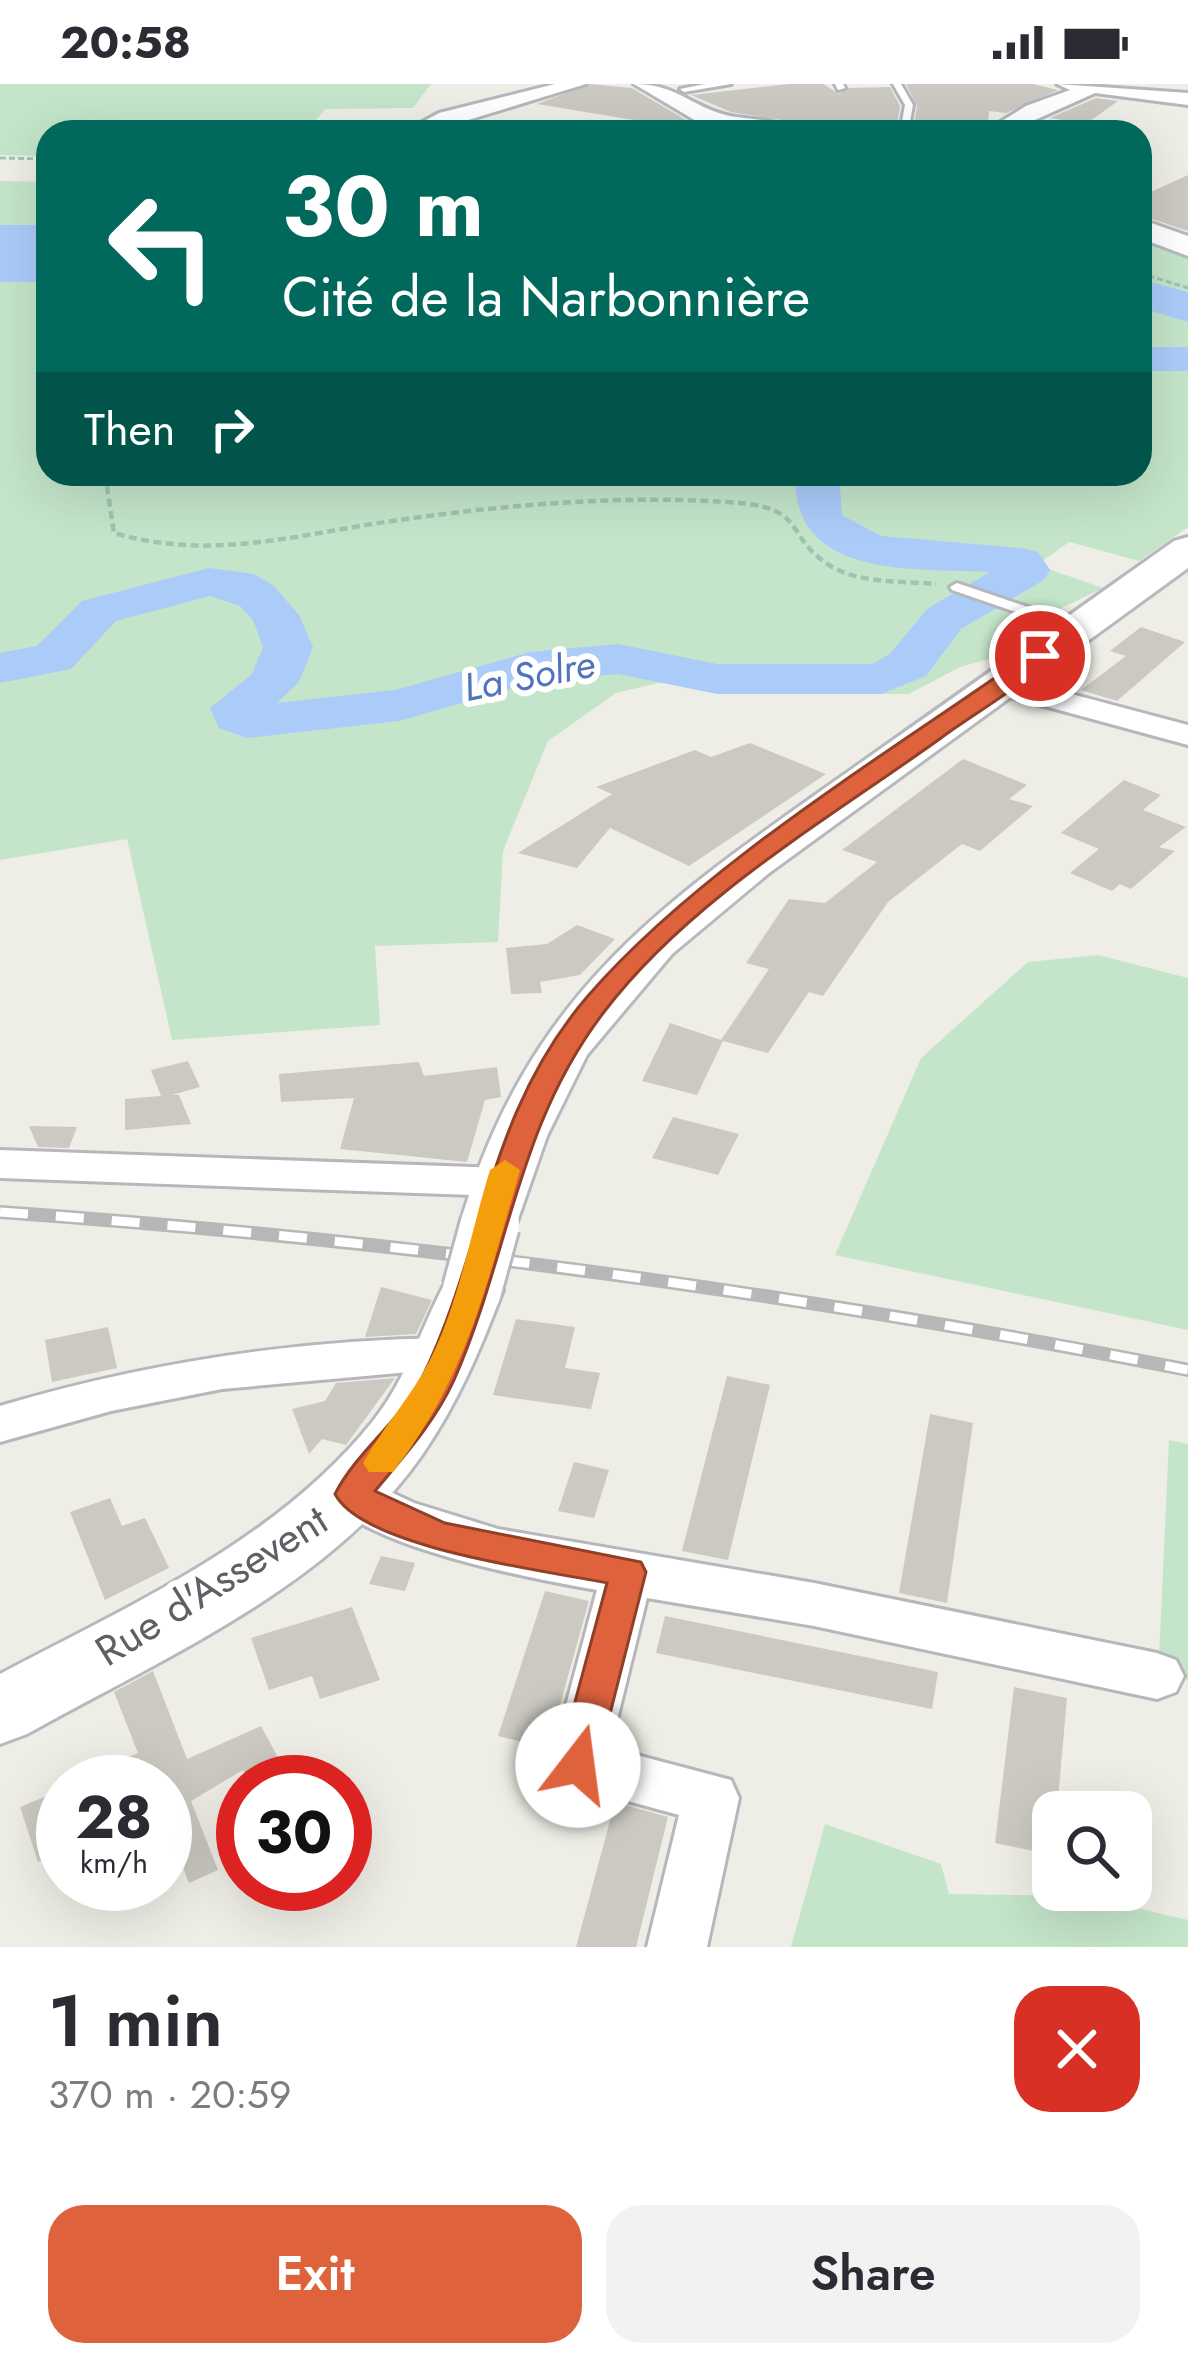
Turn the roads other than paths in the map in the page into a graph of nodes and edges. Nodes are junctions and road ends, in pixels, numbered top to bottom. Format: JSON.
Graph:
{"nodes":[{"id":1,"x":578,"y":84,"type":"edge"},
{"id":2,"x":646,"y":84,"type":"edge"},
{"id":3,"x":727,"y":84,"type":"edge"},
{"id":4,"x":897,"y":84,"type":"edge"},
{"id":5,"x":1066,"y":84,"type":"edge"},
{"id":6,"x":1094,"y":88,"type":"junction"},
{"id":7,"x":683,"y":89,"type":"dead end"},
{"id":8,"x":1172,"y":90,"type":"edge"},
{"id":9,"x":1188,"y":99,"type":"edge"},
{"id":10,"x":440,"y":120,"type":"edge"},
{"id":11,"x":713,"y":120,"type":"edge"},
{"id":12,"x":906,"y":120,"type":"edge"},
{"id":13,"x":1015,"y":120,"type":"edge"},
{"id":14,"x":1152,"y":233,"type":"edge"},
{"id":15,"x":1188,"y":247,"type":"edge"},
{"id":16,"x":1188,"y":549,"type":"edge"},
{"id":17,"x":957,"y":587,"type":"road end"},
{"id":18,"x":1079,"y":629,"type":"junction"},
{"id":19,"x":1000,"y":684,"type":"junction"},
{"id":20,"x":1188,"y":735,"type":"edge"},
{"id":21,"x":0,"y":1163,"type":"edge"},
{"id":22,"x":495,"y":1203,"type":"junction"},
{"id":23,"x":449,"y":1355,"type":"junction"},
{"id":24,"x":0,"y":1424,"type":"edge"},
{"id":25,"x":352,"y":1494,"type":"junction"},
{"id":26,"x":628,"y":1572,"type":"junction"},
{"id":27,"x":1157,"y":1676,"type":"dead end"},
{"id":28,"x":0,"y":1712,"type":"edge"},
{"id":29,"x":676,"y":1947,"type":"edge"}],
"edges":[{"from":1,"to":10,"type":"street"},
{"from":2,"to":11,"type":"street"},
{"from":3,"to":7,"type":"lane"},
{"from":4,"to":12,"type":"lane"},
{"from":5,"to":6,"type":"street"},
{"from":6,"to":8,"type":"street"},
{"from":6,"to":13,"type":"street"},
{"from":8,"to":9,"type":"street"},
{"from":14,"to":15,"type":"street"},
{"from":16,"to":18,"type":"street","name":"Rue d'Assevent"},
{"from":17,"to":18,"type":"lane"},
{"from":18,"to":19,"type":"street","name":"Rue d'Assevent"},
{"from":19,"to":20,"type":"street"},
{"from":19,"to":22,"type":"street","name":"Rue d'Assevent"},
{"from":21,"to":22,"type":"street"},
{"from":22,"to":23,"type":"street","name":"Rue d'Assevent","bridge":true},
{"from":23,"to":24,"type":"street"},
{"from":23,"to":25,"type":"street","name":"Rue d'Assevent"},
{"from":25,"to":26,"type":"street"},
{"from":25,"to":28,"type":"street","name":"Rue d'Assevent"},
{"from":26,"to":27,"type":"street"},
{"from":26,"to":29,"type":"street"}]}
